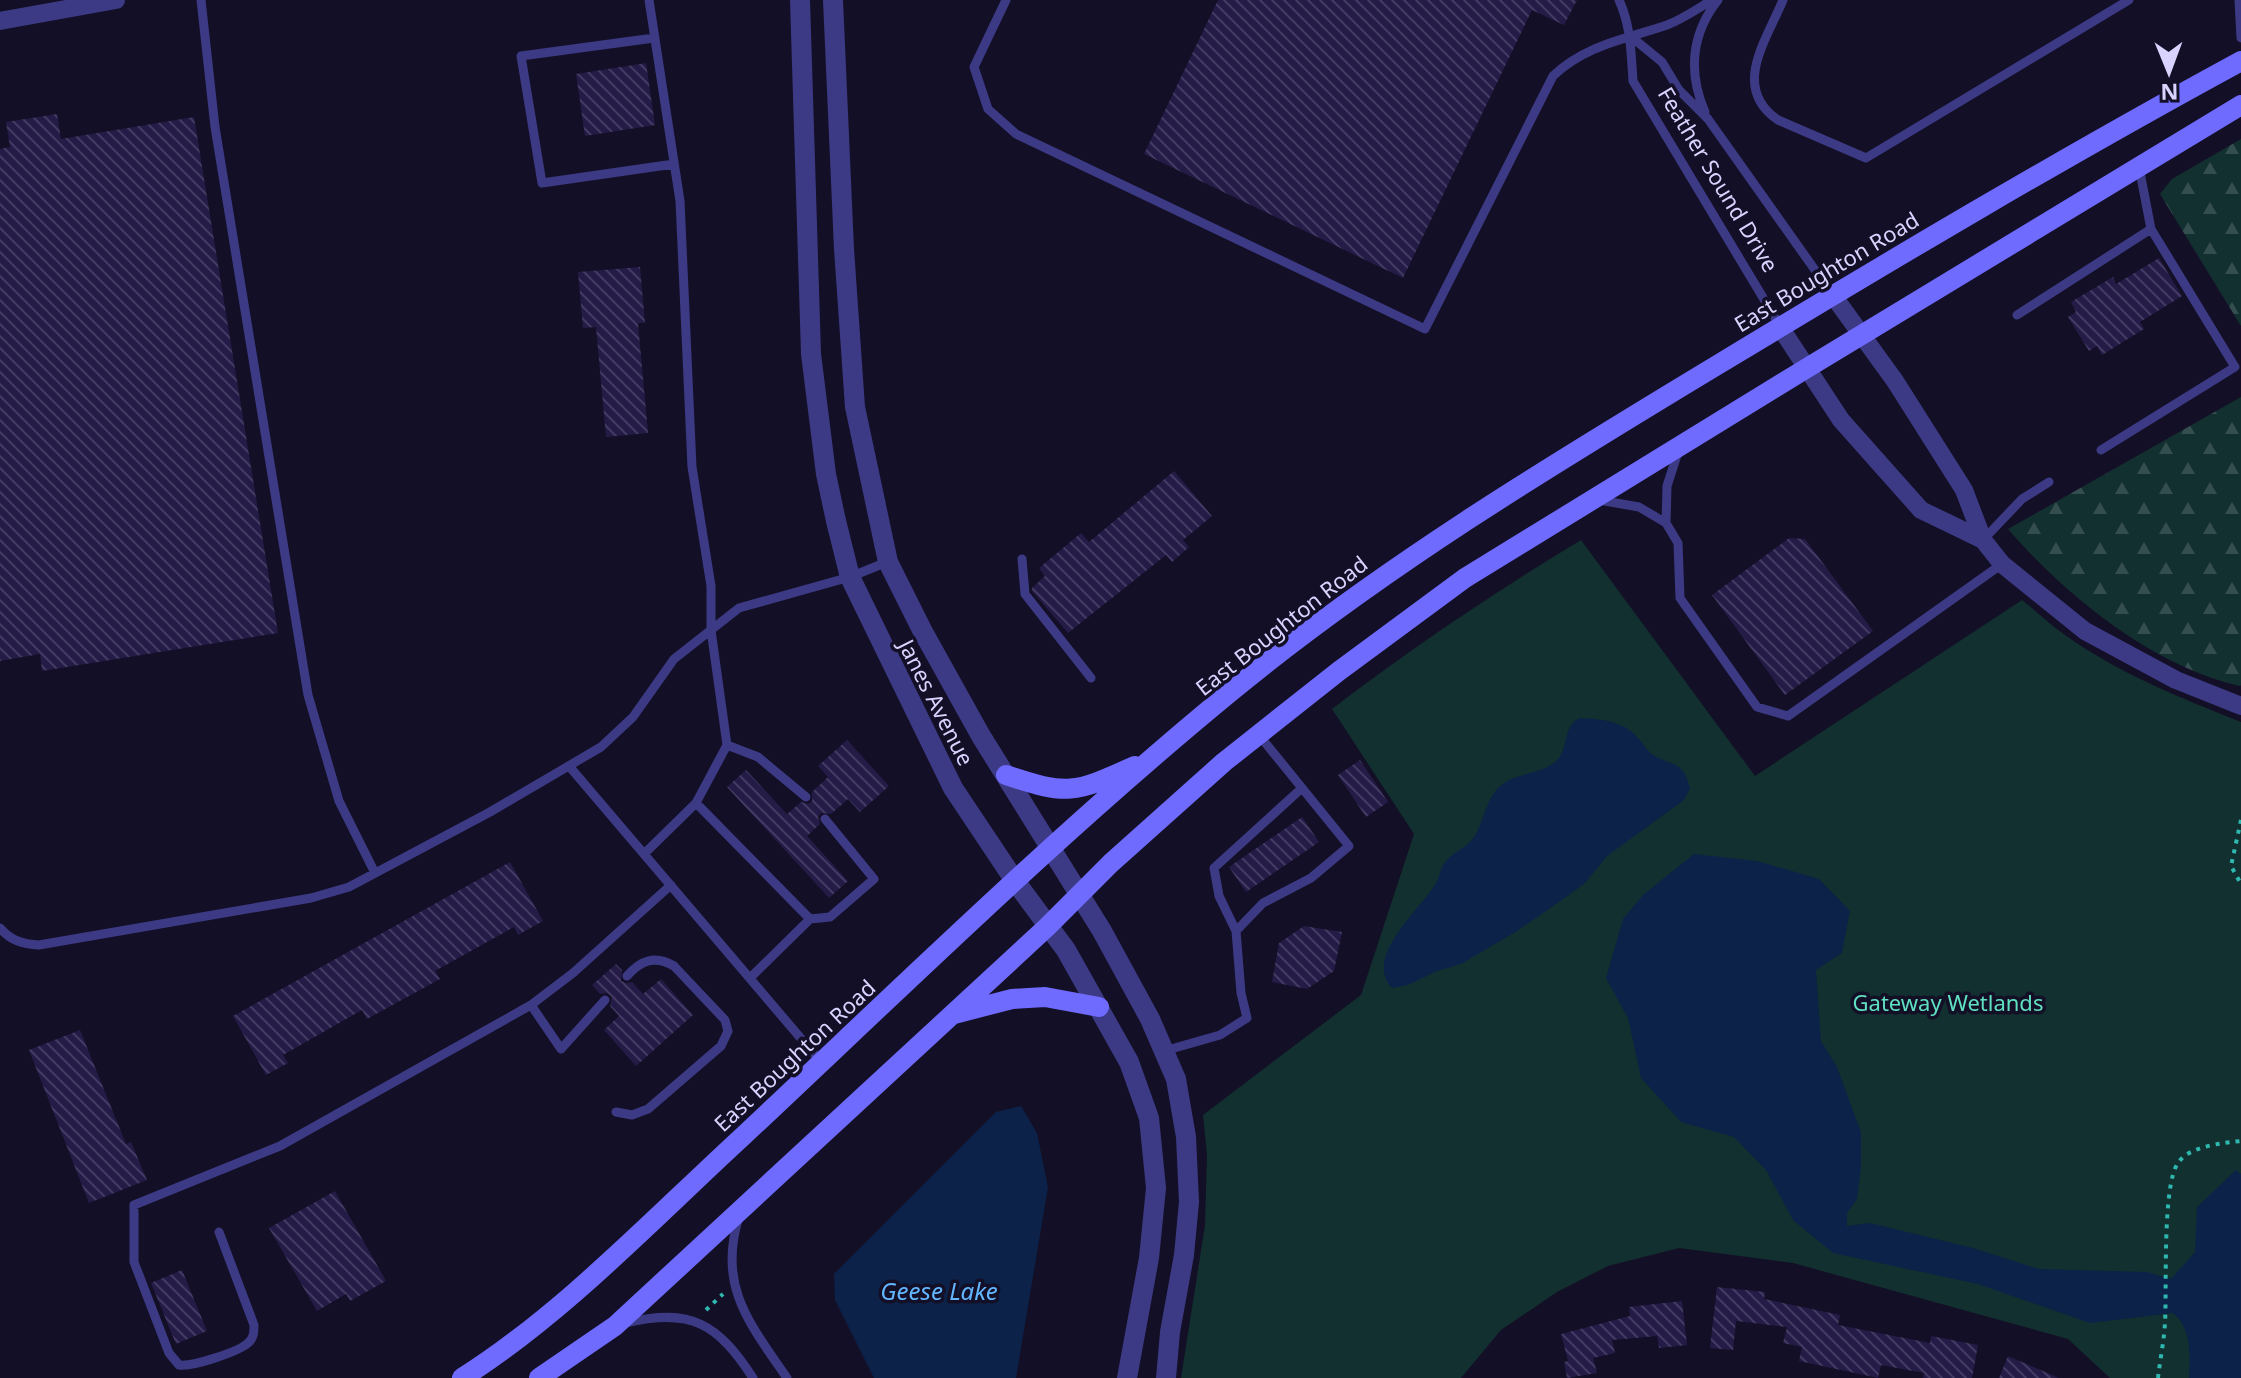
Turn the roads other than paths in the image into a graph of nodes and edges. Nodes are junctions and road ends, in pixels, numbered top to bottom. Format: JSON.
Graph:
{"nodes":[{"id":1,"x":116,"y":0,"type":"edge"},
{"id":2,"x":201,"y":0,"type":"edge"},
{"id":3,"x":649,"y":0,"type":"edge"},
{"id":4,"x":800,"y":0,"type":"edge"},
{"id":5,"x":833,"y":0,"type":"edge"},
{"id":6,"x":1006,"y":0,"type":"edge"},
{"id":7,"x":1619,"y":0,"type":"edge"},
{"id":8,"x":1712,"y":0,"type":"edge"},
{"id":9,"x":1718,"y":0,"type":"edge"},
{"id":10,"x":1783,"y":0,"type":"edge"},
{"id":11,"x":2129,"y":0,"type":"edge"},
{"id":12,"x":2239,"y":0,"type":"edge"},
{"id":13,"x":0,"y":21,"type":"edge"},
{"id":14,"x":1629,"y":35,"type":"junction"},
{"id":15,"x":654,"y":38,"type":"junction"},
{"id":16,"x":2241,"y":38,"type":"edge"},
{"id":17,"x":2241,"y":61,"type":"edge"},
{"id":18,"x":2241,"y":105,"type":"edge"},
{"id":19,"x":1708,"y":119,"type":"junction"},
{"id":20,"x":674,"y":164,"type":"junction"},
{"id":21,"x":2139,"y":167,"type":"junction"},
{"id":22,"x":2151,"y":229,"type":"junction"},
{"id":23,"x":1832,"y":294,"type":"junction"},
{"id":24,"x":2017,"y":315,"type":"dead end"},
{"id":25,"x":1780,"y":327,"type":"junction"},
{"id":26,"x":1862,"y":335,"type":"junction"},
{"id":27,"x":1807,"y":368,"type":"junction"},
{"id":28,"x":1679,"y":448,"type":"junction"},
{"id":29,"x":2101,"y":450,"type":"dead end"},
{"id":30,"x":2049,"y":482,"type":"dead end"},
{"id":31,"x":1595,"y":499,"type":"junction"},
{"id":32,"x":1666,"y":523,"type":"junction"},
{"id":33,"x":1983,"y":540,"type":"junction"},
{"id":34,"x":1022,"y":559,"type":"dead end"},
{"id":35,"x":888,"y":562,"type":"junction"},
{"id":36,"x":2002,"y":564,"type":"junction"},
{"id":37,"x":850,"y":577,"type":"junction"},
{"id":38,"x":711,"y":630,"type":"junction"},
{"id":39,"x":1091,"y":678,"type":"dead end"},
{"id":40,"x":2241,"y":706,"type":"edge"},
{"id":41,"x":1259,"y":735,"type":"junction"},
{"id":42,"x":727,"y":745,"type":"junction"},
{"id":43,"x":1153,"y":758,"type":"junction"},
{"id":44,"x":569,"y":766,"type":"junction"},
{"id":45,"x":1006,"y":775,"type":"junction"},
{"id":46,"x":1302,"y":788,"type":"junction"},
{"id":47,"x":806,"y":797,"type":"dead end"},
{"id":48,"x":696,"y":803,"type":"junction"},
{"id":49,"x":825,"y":819,"type":"dead end"},
{"id":50,"x":1052,"y":847,"type":"junction"},
{"id":51,"x":644,"y":854,"type":"junction"},
{"id":52,"x":375,"y":873,"type":"junction"},
{"id":53,"x":1015,"y":881,"type":"junction"},
{"id":54,"x":671,"y":885,"type":"junction"},
{"id":55,"x":1080,"y":896,"type":"junction"},
{"id":56,"x":810,"y":919,"type":"junction"},
{"id":57,"x":1047,"y":927,"type":"junction"},
{"id":58,"x":0,"y":928,"type":"edge"},
{"id":59,"x":1236,"y":931,"type":"junction"},
{"id":60,"x":627,"y":976,"type":"dead end"},
{"id":61,"x":750,"y":978,"type":"junction"},
{"id":62,"x":605,"y":1000,"type":"dead end"},
{"id":63,"x":531,"y":1005,"type":"junction"},
{"id":64,"x":1099,"y":1007,"type":"junction"},
{"id":65,"x":950,"y":1015,"type":"junction"},
{"id":66,"x":1164,"y":1051,"type":"junction"},
{"id":67,"x":822,"y":1062,"type":"junction"},
{"id":68,"x":616,"y":1112,"type":"dead end"},
{"id":69,"x":741,"y":1213,"type":"junction"},
{"id":70,"x":219,"y":1232,"type":"dead end"},
{"id":71,"x":615,"y":1326,"type":"junction"},
{"id":72,"x":462,"y":1378,"type":"edge"},
{"id":73,"x":539,"y":1378,"type":"edge"},
{"id":74,"x":753,"y":1378,"type":"edge"},
{"id":75,"x":787,"y":1378,"type":"edge"},
{"id":76,"x":1127,"y":1378,"type":"edge"},
{"id":77,"x":1166,"y":1378,"type":"edge"}],
"edges":[{"from":1,"to":13,"type":"street"},
{"from":2,"to":52,"type":"lane"},
{"from":3,"to":15,"type":"lane"},
{"from":4,"to":37,"type":"street","name":"Janes Avenue"},
{"from":5,"to":35,"type":"street","name":"Janes Avenue"},
{"from":6,"to":14,"type":"lane"},
{"from":7,"to":14,"type":"lane"},
{"from":8,"to":14,"type":"lane"},
{"from":9,"to":19,"type":"lane"},
{"from":10,"to":11,"type":"lane"},
{"from":12,"to":16,"type":"lane"},
{"from":14,"to":19,"type":"lane","name":"Feather Sound Drive"},
{"from":14,"to":25,"type":"lane","name":"Feather Sound Drive"},
{"from":15,"to":20,"type":"lane"},
{"from":15,"to":20,"type":"lane"},
{"from":17,"to":23,"type":"main road","name":"East Boughton Road"},
{"from":18,"to":21,"type":"main road"},
{"from":19,"to":23,"type":"lane","name":"Feather Sound Drive"},
{"from":20,"to":38,"type":"lane"},
{"from":21,"to":22,"type":"lane"},
{"from":21,"to":26,"type":"main road"},
{"from":22,"to":24,"type":"lane"},
{"from":22,"to":29,"type":"lane"},
{"from":23,"to":25,"type":"main road","name":"East Boughton Road"},
{"from":23,"to":26,"type":"street","name":"Feather Sound Drive"},
{"from":25,"to":27,"type":"street","name":"Feather Sound Drive"},
{"from":25,"to":43,"type":"main road","name":"East Boughton Road"},
{"from":26,"to":27,"type":"main road"},
{"from":26,"to":33,"type":"street","name":"Feather Sound Drive"},
{"from":27,"to":28,"type":"main road"},
{"from":27,"to":33,"type":"street","name":"Feather Sound Drive"},
{"from":28,"to":31,"type":"main road"},
{"from":28,"to":32,"type":"lane"},
{"from":30,"to":33,"type":"lane"},
{"from":31,"to":32,"type":"lane"},
{"from":31,"to":41,"type":"main road"},
{"from":32,"to":36,"type":"lane"},
{"from":33,"to":36,"type":"street","name":"Feather Sound Drive"},
{"from":34,"to":39,"type":"lane"},
{"from":35,"to":37,"type":"lane"},
{"from":35,"to":45,"type":"street","name":"Janes Avenue"},
{"from":36,"to":40,"type":"street","name":"Feather Sound Drive"},
{"from":37,"to":38,"type":"lane"},
{"from":37,"to":53,"type":"street","name":"Janes Avenue"},
{"from":38,"to":42,"type":"lane"},
{"from":38,"to":44,"type":"lane"},
{"from":41,"to":46,"type":"lane"},
{"from":41,"to":55,"type":"main road"},
{"from":42,"to":47,"type":"lane"},
{"from":42,"to":48,"type":"lane"},
{"from":43,"to":45,"type":"main road"},
{"from":43,"to":50,"type":"main road","name":"East Boughton Road"},
{"from":44,"to":51,"type":"lane"},
{"from":44,"to":52,"type":"lane"},
{"from":45,"to":50,"type":"street","name":"Janes Avenue"},
{"from":46,"to":59,"type":"lane"},
{"from":46,"to":59,"type":"lane"},
{"from":48,"to":51,"type":"lane"},
{"from":48,"to":56,"type":"lane"},
{"from":49,"to":56,"type":"lane"},
{"from":50,"to":53,"type":"main road","name":"East Boughton Road"},
{"from":50,"to":55,"type":"street","name":"Janes Avenue"},
{"from":51,"to":54,"type":"lane"},
{"from":52,"to":58,"type":"lane"},
{"from":53,"to":57,"type":"street","name":"Janes Avenue"},
{"from":53,"to":67,"type":"main road","name":"East Boughton Road"},
{"from":54,"to":61,"type":"lane"},
{"from":54,"to":63,"type":"lane"},
{"from":55,"to":57,"type":"main road"},
{"from":55,"to":66,"type":"street","name":"Janes Avenue"},
{"from":56,"to":61,"type":"lane"},
{"from":57,"to":64,"type":"street","name":"Janes Avenue"},
{"from":57,"to":65,"type":"main road"},
{"from":59,"to":66,"type":"lane"},
{"from":60,"to":68,"type":"lane"},
{"from":61,"to":67,"type":"lane"},
{"from":62,"to":63,"type":"lane"},
{"from":63,"to":70,"type":"lane"},
{"from":64,"to":65,"type":"main road"},
{"from":64,"to":76,"type":"street","name":"Janes Avenue"},
{"from":65,"to":69,"type":"main road"},
{"from":66,"to":77,"type":"street","name":"Janes Avenue"},
{"from":67,"to":72,"type":"main road","name":"East Boughton Road"},
{"from":69,"to":71,"type":"main road"},
{"from":69,"to":75,"type":"lane"},
{"from":71,"to":73,"type":"main road"},
{"from":71,"to":74,"type":"lane"}]}
